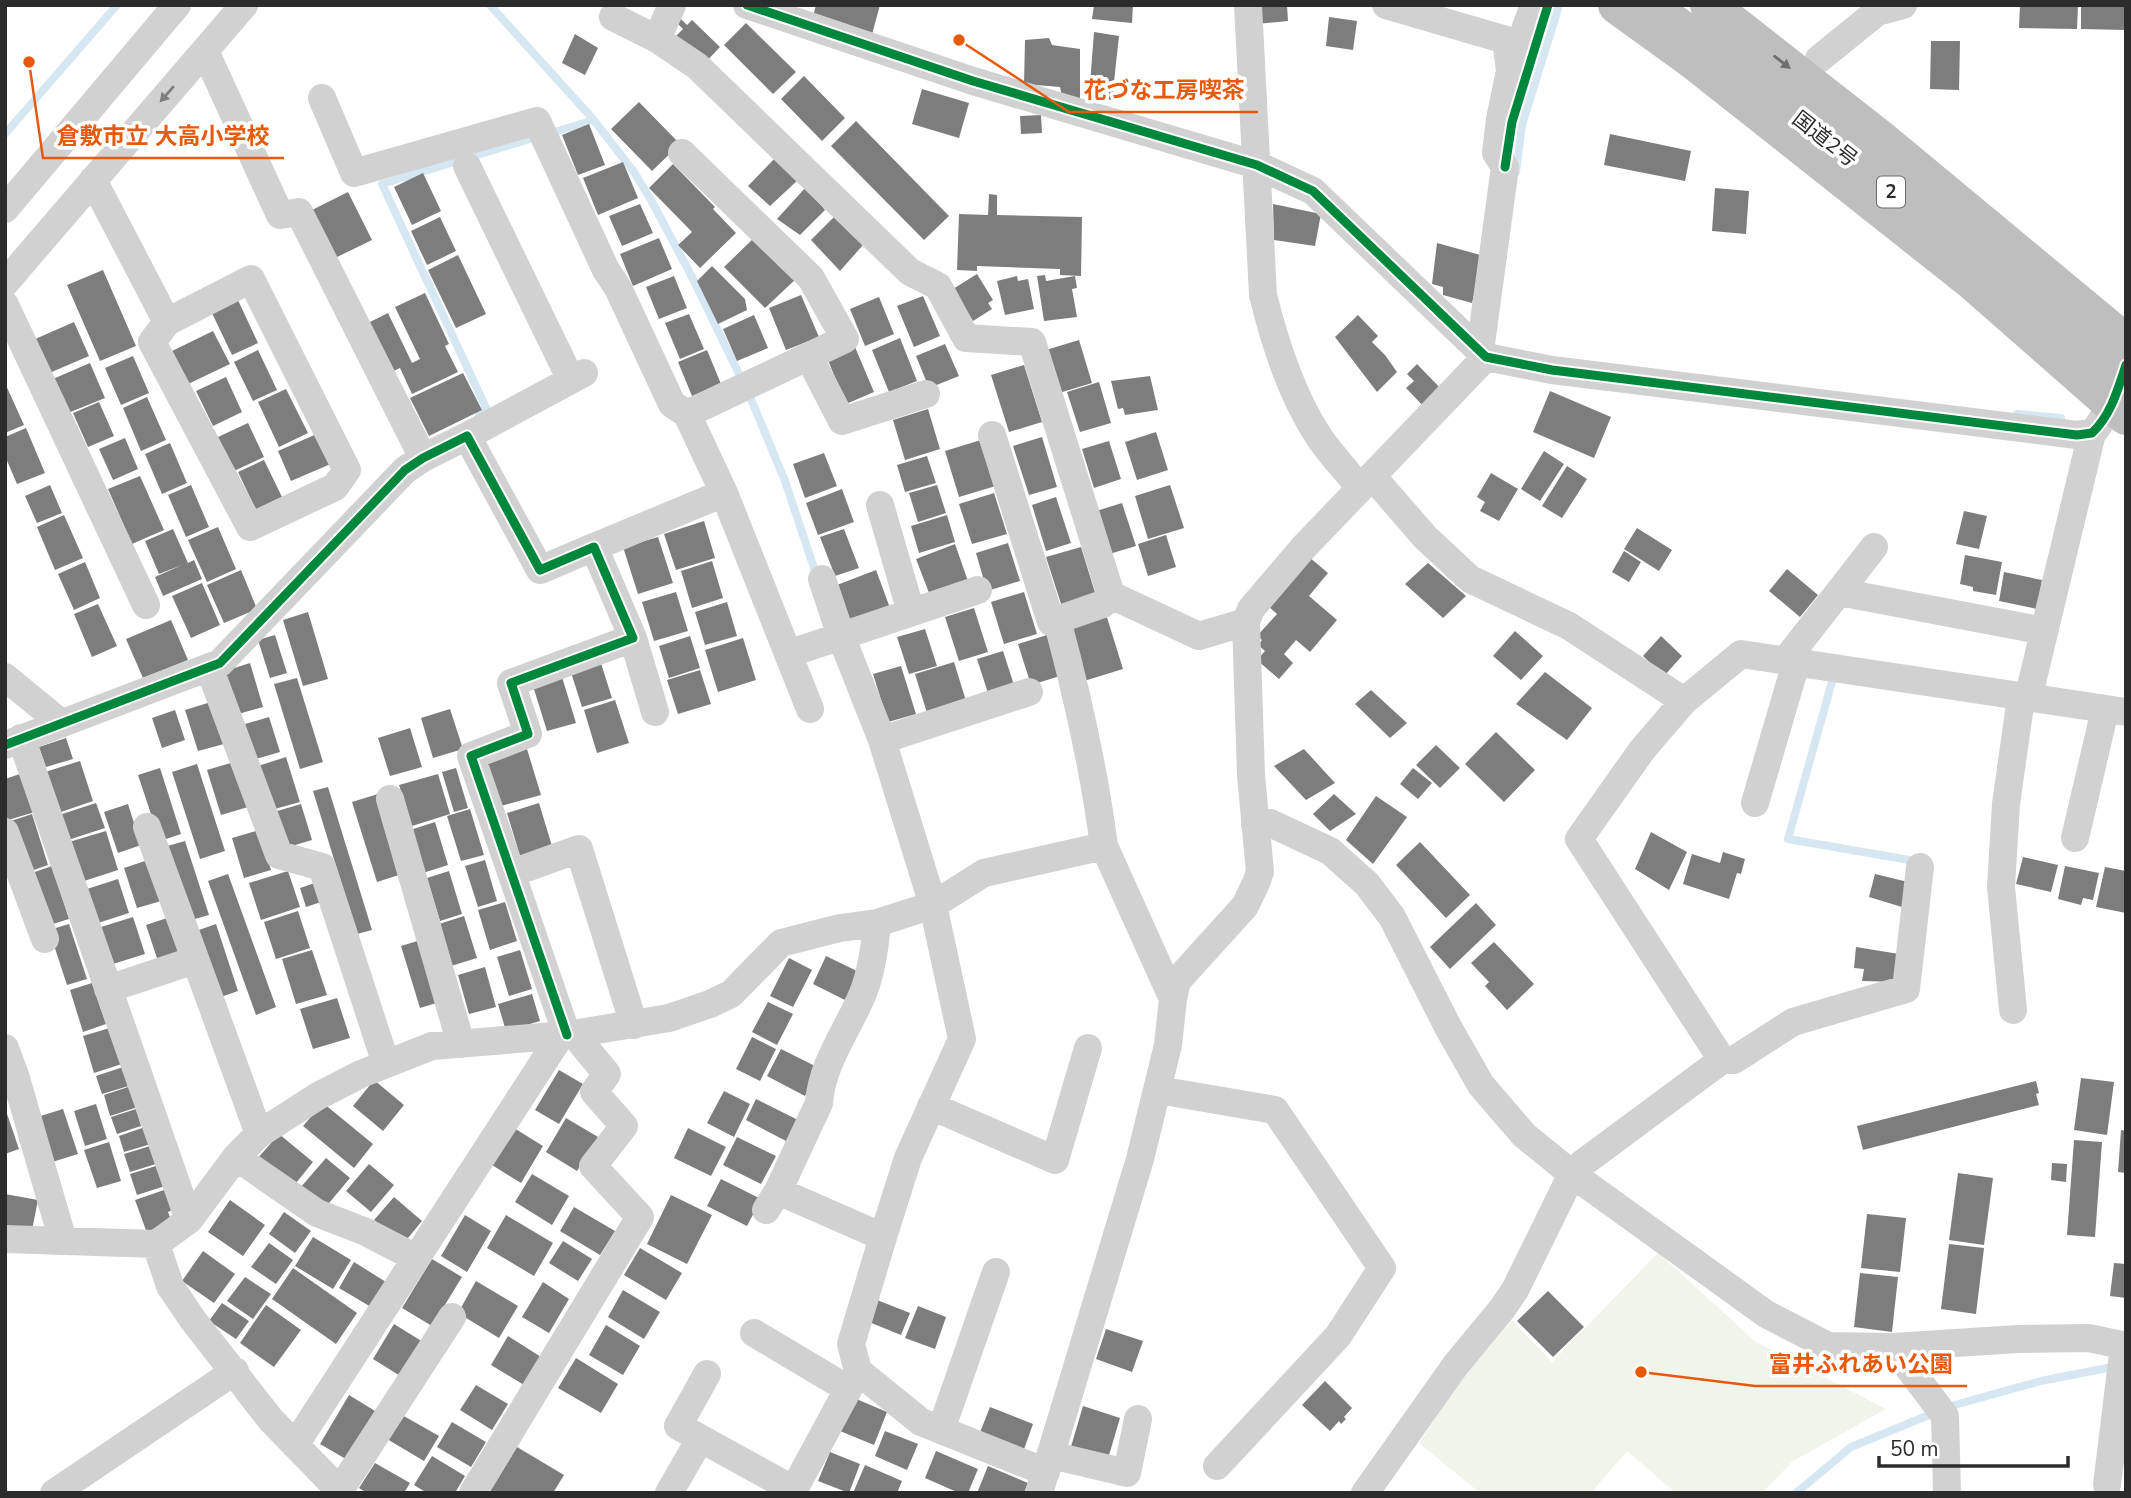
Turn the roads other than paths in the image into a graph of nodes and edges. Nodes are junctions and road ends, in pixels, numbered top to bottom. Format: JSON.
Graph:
{"nodes":[{"id":1,"x":177,"y":5,"type":"edge"},
{"id":2,"x":244,"y":5,"type":"edge"},
{"id":3,"x":672,"y":5,"type":"edge"},
{"id":4,"x":747,"y":5,"type":"edge"},
{"id":5,"x":1248,"y":5,"type":"edge"},
{"id":6,"x":1386,"y":5,"type":"edge"},
{"id":7,"x":1534,"y":5,"type":"edge"},
{"id":8,"x":1617,"y":5,"type":"edge"},
{"id":9,"x":1649,"y":5,"type":"edge"},
{"id":10,"x":1709,"y":5,"type":"edge"},
{"id":11,"x":1748,"y":5,"type":"edge"},
{"id":12,"x":1894,"y":7,"type":"edge"},
{"id":13,"x":612,"y":17,"type":"dead end"},
{"id":14,"x":657,"y":39,"type":"junction"},
{"id":15,"x":205,"y":51,"type":"junction"},
{"id":16,"x":1819,"y":59,"type":"junction"},
{"id":17,"x":1510,"y":71,"type":"junction"},
{"id":18,"x":322,"y":98,"type":"dead end"},
{"id":19,"x":682,"y":152,"type":"dead end"},
{"id":20,"x":1257,"y":165,"type":"junction"},
{"id":21,"x":467,"y":166,"type":"dead end"},
{"id":22,"x":93,"y":180,"type":"junction"},
{"id":23,"x":5,"y":209,"type":"edge"},
{"id":24,"x":5,"y":283,"type":"edge"},
{"id":25,"x":5,"y":305,"type":"edge"},
{"id":26,"x":2126,"y":315,"type":"edge"},
{"id":27,"x":167,"y":322,"type":"junction"},
{"id":28,"x":2126,"y":343,"type":"edge"},
{"id":29,"x":1483,"y":354,"type":"junction"},
{"id":30,"x":809,"y":357,"type":"junction"},
{"id":31,"x":2126,"y":365,"type":"edge"},
{"id":32,"x":926,"y":394,"type":"dead end"},
{"id":33,"x":2114,"y":410,"type":"edge"},
{"id":34,"x":687,"y":414,"type":"junction"},
{"id":35,"x":992,"y":435,"type":"dead end"},
{"id":36,"x":467,"y":436,"type":"junction"},
{"id":37,"x":423,"y":458,"type":"junction"},
{"id":38,"x":1366,"y":482,"type":"junction"},
{"id":39,"x":724,"y":493,"type":"junction"},
{"id":40,"x":880,"y":505,"type":"dead end"},
{"id":41,"x":594,"y":547,"type":"junction"},
{"id":42,"x":1874,"y":547,"type":"dead end"},
{"id":43,"x":822,"y":579,"type":"dead end"},
{"id":44,"x":978,"y":590,"type":"dead end"},
{"id":45,"x":1839,"y":592,"type":"junction"},
{"id":46,"x":1111,"y":595,"type":"junction"},
{"id":47,"x":146,"y":605,"type":"dead end"},
{"id":48,"x":911,"y":612,"type":"junction"},
{"id":49,"x":1060,"y":619,"type":"junction"},
{"id":50,"x":1246,"y":622,"type":"junction"},
{"id":51,"x":2044,"y":631,"type":"junction"},
{"id":52,"x":841,"y":636,"type":"junction"},
{"id":53,"x":633,"y":638,"type":"junction"},
{"id":54,"x":788,"y":654,"type":"junction"},
{"id":55,"x":1791,"y":662,"type":"junction"},
{"id":56,"x":209,"y":667,"type":"junction"},
{"id":57,"x":5,"y":677,"type":"edge"},
{"id":58,"x":1029,"y":692,"type":"dead end"},
{"id":59,"x":2025,"y":698,"type":"junction"},
{"id":60,"x":1684,"y":701,"type":"junction"},
{"id":61,"x":810,"y":709,"type":"dead end"},
{"id":62,"x":2116,"y":711,"type":"edge"},
{"id":63,"x":655,"y":712,"type":"dead end"},
{"id":64,"x":61,"y":723,"type":"junction"},
{"id":65,"x":882,"y":740,"type":"junction"},
{"id":66,"x":13,"y":741,"type":"edge"},
{"id":67,"x":390,"y":799,"type":"dead end"},
{"id":68,"x":1755,"y":803,"type":"dead end"},
{"id":69,"x":1261,"y":824,"type":"junction"},
{"id":70,"x":147,"y":827,"type":"dead end"},
{"id":71,"x":5,"y":832,"type":"edge"},
{"id":72,"x":2075,"y":838,"type":"dead end"},
{"id":73,"x":1104,"y":846,"type":"junction"},
{"id":74,"x":1920,"y":867,"type":"dead end"},
{"id":75,"x":512,"y":873,"type":"junction"},
{"id":76,"x":933,"y":905,"type":"junction"},
{"id":77,"x":877,"y":923,"type":"junction"},
{"id":78,"x":45,"y":939,"type":"dead end"},
{"id":79,"x":195,"y":960,"type":"junction"},
{"id":80,"x":108,"y":989,"type":"junction"},
{"id":81,"x":1173,"y":999,"type":"junction"},
{"id":82,"x":2012,"y":1010,"type":"dead end"},
{"id":83,"x":634,"y":1025,"type":"junction"},
{"id":84,"x":567,"y":1034,"type":"junction"},
{"id":85,"x":461,"y":1044,"type":"junction"},
{"id":86,"x":5,"y":1048,"type":"edge"},
{"id":87,"x":1088,"y":1048,"type":"dead end"},
{"id":88,"x":1722,"y":1060,"type":"junction"},
{"id":89,"x":386,"y":1064,"type":"junction"},
{"id":90,"x":1165,"y":1091,"type":"junction"},
{"id":91,"x":931,"y":1106,"type":"junction"},
{"id":92,"x":258,"y":1134,"type":"junction"},
{"id":93,"x":236,"y":1157,"type":"junction"},
{"id":94,"x":1578,"y":1178,"type":"junction"},
{"id":95,"x":189,"y":1220,"type":"junction"},
{"id":96,"x":883,"y":1237,"type":"junction"},
{"id":97,"x":5,"y":1239,"type":"edge"},
{"id":98,"x":62,"y":1241,"type":"junction"},
{"id":99,"x":156,"y":1244,"type":"junction"},
{"id":100,"x":416,"y":1258,"type":"junction"},
{"id":101,"x":996,"y":1272,"type":"dead end"},
{"id":102,"x":452,"y":1317,"type":"dead end"},
{"id":103,"x":754,"y":1333,"type":"dead end"},
{"id":104,"x":2124,"y":1347,"type":"edge"},
{"id":105,"x":1893,"y":1348,"type":"junction"},
{"id":106,"x":235,"y":1371,"type":"junction"},
{"id":107,"x":707,"y":1374,"type":"dead end"},
{"id":108,"x":853,"y":1380,"type":"junction"},
{"id":109,"x":1138,"y":1419,"type":"dead end"},
{"id":110,"x":941,"y":1430,"type":"junction"},
{"id":111,"x":700,"y":1438,"type":"junction"},
{"id":112,"x":296,"y":1445,"type":"junction"},
{"id":113,"x":1217,"y":1466,"type":"dead end"},
{"id":114,"x":1053,"y":1467,"type":"edge"},
{"id":115,"x":2107,"y":1485,"type":"dead end"},
{"id":116,"x":793,"y":1491,"type":"edge"},
{"id":117,"x":341,"y":1492,"type":"edge"},
{"id":118,"x":54,"y":1493,"type":"edge"},
{"id":119,"x":473,"y":1493,"type":"edge"},
{"id":120,"x":669,"y":1493,"type":"edge"},
{"id":121,"x":1365,"y":1493,"type":"edge"},
{"id":122,"x":1947,"y":1493,"type":"edge"}],
"edges":[{"from":1,"to":23,"type":"street"},
{"from":2,"to":15,"type":"street"},
{"from":3,"to":14,"type":"street"},
{"from":4,"to":20,"type":"street"},
{"from":5,"to":20,"type":"street"},
{"from":6,"to":17,"type":"street"},
{"from":7,"to":17,"type":"street"},
{"from":8,"to":33,"type":"highway"},
{"from":9,"to":33,"type":"highway","name":"国道2号","number":"2","bridge":true},
{"from":10,"to":28,"type":"highway","name":"国道2号","number":"2","one_way":true},
{"from":11,"to":16,"type":"highway"},
{"from":12,"to":16,"type":"street"},
{"from":13,"to":14,"type":"street"},
{"from":14,"to":46,"type":"street"},
{"from":15,"to":22,"type":"street","one_way":true},
{"from":15,"to":37,"type":"street"},
{"from":16,"to":26,"type":"highway"},
{"from":17,"to":29,"type":"street"},
{"from":18,"to":34,"type":"street"},
{"from":19,"to":30,"type":"street"},
{"from":20,"to":29,"type":"street"},
{"from":20,"to":38,"type":"street"},
{"from":21,"to":36,"type":"street"},
{"from":22,"to":24,"type":"street"},
{"from":22,"to":27,"type":"street"},
{"from":25,"to":47,"type":"street"},
{"from":27,"to":27,"type":"street"},
{"from":29,"to":33,"type":"street"},
{"from":29,"to":38,"type":"street"},
{"from":30,"to":32,"type":"street"},
{"from":30,"to":34,"type":"street"},
{"from":31,"to":33,"type":"street"},
{"from":33,"to":51,"type":"street"},
{"from":34,"to":39,"type":"street"},
{"from":35,"to":49,"type":"street"},
{"from":36,"to":37,"type":"street"},
{"from":36,"to":41,"type":"street"},
{"from":37,"to":56,"type":"street"},
{"from":38,"to":50,"type":"street"},
{"from":38,"to":60,"type":"street"},
{"from":39,"to":41,"type":"street"},
{"from":39,"to":54,"type":"street"},
{"from":40,"to":48,"type":"street"},
{"from":41,"to":53,"type":"street"},
{"from":42,"to":45,"type":"street"},
{"from":43,"to":52,"type":"street"},
{"from":44,"to":48,"type":"street"},
{"from":45,"to":51,"type":"street"},
{"from":45,"to":55,"type":"street"},
{"from":46,"to":49,"type":"street"},
{"from":46,"to":50,"type":"street"},
{"from":48,"to":52,"type":"street"},
{"from":49,"to":73,"type":"street"},
{"from":50,"to":69,"type":"street"},
{"from":51,"to":59,"type":"street"},
{"from":52,"to":54,"type":"street"},
{"from":52,"to":65,"type":"street"},
{"from":53,"to":63,"type":"street"},
{"from":53,"to":75,"type":"street"},
{"from":54,"to":61,"type":"street"},
{"from":55,"to":59,"type":"street"},
{"from":55,"to":60,"type":"street"},
{"from":55,"to":68,"type":"street"},
{"from":56,"to":64,"type":"street"},
{"from":56,"to":89,"type":"street"},
{"from":57,"to":64,"type":"street"},
{"from":58,"to":65,"type":"street"},
{"from":59,"to":62,"type":"street"},
{"from":59,"to":82,"type":"street"},
{"from":60,"to":88,"type":"street"},
{"from":62,"to":72,"type":"street"},
{"from":64,"to":66,"type":"street"},
{"from":65,"to":76,"type":"street"},
{"from":66,"to":80,"type":"street"},
{"from":67,"to":85,"type":"street"},
{"from":69,"to":81,"type":"street"},
{"from":69,"to":94,"type":"street"},
{"from":70,"to":79,"type":"street"},
{"from":71,"to":78,"type":"street"},
{"from":73,"to":76,"type":"street"},
{"from":73,"to":81,"type":"street"},
{"from":74,"to":88,"type":"street"},
{"from":75,"to":83,"type":"street"},
{"from":75,"to":84,"type":"street"},
{"from":76,"to":77,"type":"street"},
{"from":76,"to":91,"type":"street"},
{"from":77,"to":83,"type":"street"},
{"from":77,"to":96,"type":"street"},
{"from":79,"to":80,"type":"street"},
{"from":79,"to":92,"type":"street"},
{"from":80,"to":95,"type":"street"},
{"from":81,"to":90,"type":"street"},
{"from":83,"to":84,"type":"street"},
{"from":84,"to":85,"type":"street"},
{"from":84,"to":100,"type":"street"},
{"from":84,"to":119,"type":"street"},
{"from":85,"to":89,"type":"street"},
{"from":86,"to":98,"type":"street"},
{"from":87,"to":91,"type":"street"},
{"from":88,"to":94,"type":"street"},
{"from":89,"to":92,"type":"street"},
{"from":90,"to":113,"type":"street"},
{"from":90,"to":114,"type":"street"},
{"from":91,"to":96,"type":"street"},
{"from":92,"to":93,"type":"street"},
{"from":93,"to":95,"type":"street"},
{"from":93,"to":100,"type":"street"},
{"from":94,"to":105,"type":"street"},
{"from":94,"to":121,"type":"street"},
{"from":95,"to":99,"type":"street"},
{"from":96,"to":108,"type":"street"},
{"from":97,"to":98,"type":"street"},
{"from":98,"to":99,"type":"street"},
{"from":99,"to":106,"type":"street"},
{"from":100,"to":112,"type":"street"},
{"from":101,"to":110,"type":"street"},
{"from":102,"to":117,"type":"street"},
{"from":103,"to":108,"type":"street"},
{"from":104,"to":105,"type":"street"},
{"from":104,"to":115,"type":"street"},
{"from":105,"to":122,"type":"street"},
{"from":106,"to":112,"type":"street"},
{"from":106,"to":118,"type":"street"},
{"from":107,"to":111,"type":"street"},
{"from":108,"to":110,"type":"street"},
{"from":108,"to":116,"type":"street"},
{"from":109,"to":114,"type":"street"},
{"from":110,"to":114,"type":"street"},
{"from":111,"to":116,"type":"street"},
{"from":111,"to":120,"type":"street"},
{"from":112,"to":117,"type":"street"}]}
